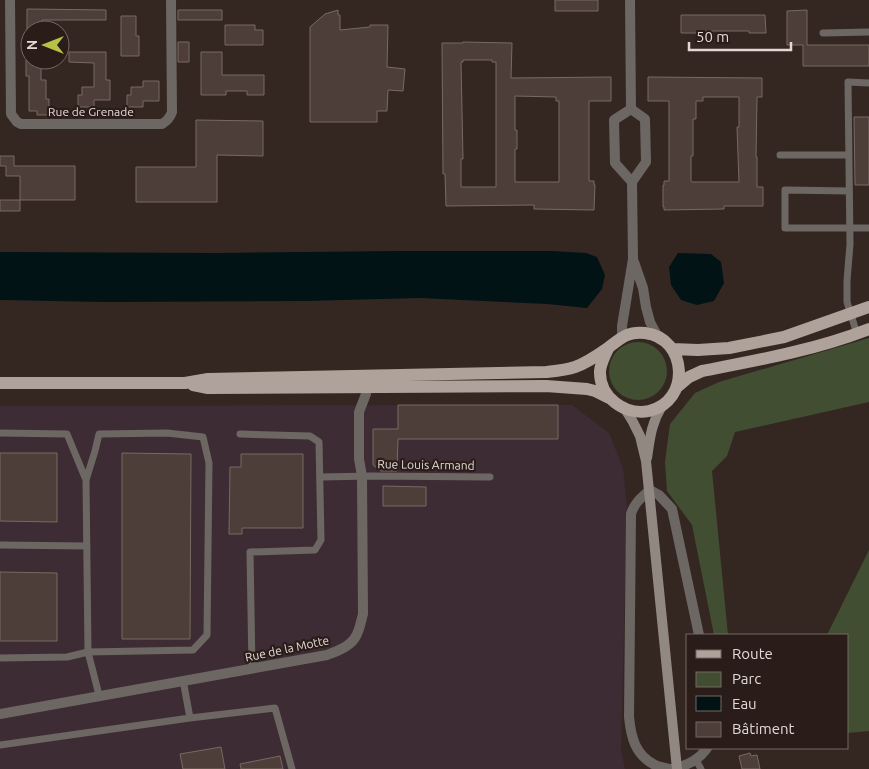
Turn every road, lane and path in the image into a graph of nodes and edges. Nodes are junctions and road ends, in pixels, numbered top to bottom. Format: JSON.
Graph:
{"nodes":[{"id":1,"x":10,"y":0,"type":"edge"},
{"id":2,"x":171,"y":0,"type":"edge"},
{"id":3,"x":630,"y":0,"type":"edge"},
{"id":4,"x":869,"y":32,"type":"edge"},
{"id":5,"x":823,"y":33,"type":"dead end"},
{"id":6,"x":869,"y":83,"type":"edge"},
{"id":7,"x":631,"y":109,"type":"junction"},
{"id":8,"x":780,"y":155,"type":"dead end"},
{"id":9,"x":849,"y":155,"type":"junction"},
{"id":10,"x":632,"y":182,"type":"junction"},
{"id":11,"x":849,"y":191,"type":"junction"},
{"id":12,"x":850,"y":228,"type":"junction"},
{"id":13,"x":869,"y":228,"type":"edge"},
{"id":14,"x":633,"y":259,"type":"junction"},
{"id":15,"x":869,"y":307,"type":"edge"},
{"id":16,"x":850,"y":314,"type":"junction"},
{"id":17,"x":869,"y":329,"type":"edge"},
{"id":18,"x":857,"y":334,"type":"junction"},
{"id":19,"x":622,"y":337,"type":"junction"},
{"id":20,"x":658,"y":337,"type":"junction"},
{"id":21,"x":610,"y":347,"type":"junction"},
{"id":22,"x":672,"y":349,"type":"junction"},
{"id":23,"x":0,"y":383,"type":"edge"},
{"id":24,"x":185,"y":383,"type":"junction"},
{"id":25,"x":366,"y":388,"type":"junction"},
{"id":26,"x":676,"y":388,"type":"junction"},
{"id":27,"x":610,"y":398,"type":"junction"},
{"id":28,"x":662,"y":406,"type":"junction"},
{"id":29,"x":625,"y":409,"type":"junction"},
{"id":30,"x":0,"y":433,"type":"edge"},
{"id":31,"x":240,"y":434,"type":"dead end"},
{"id":32,"x":646,"y":461,"type":"junction"},
{"id":33,"x":362,"y":476,"type":"junction"},
{"id":34,"x":321,"y":477,"type":"junction"},
{"id":35,"x":490,"y":477,"type":"dead end"},
{"id":36,"x":86,"y":480,"type":"junction"},
{"id":37,"x":650,"y":490,"type":"junction"},
{"id":38,"x":0,"y":545,"type":"edge"},
{"id":39,"x":87,"y":546,"type":"junction"},
{"id":40,"x":699,"y":634,"type":"edge"},
{"id":41,"x":88,"y":652,"type":"junction"},
{"id":42,"x":0,"y":658,"type":"edge"},
{"id":43,"x":252,"y":669,"type":"junction"},
{"id":44,"x":184,"y":680,"type":"junction"},
{"id":45,"x":100,"y":695,"type":"junction"},
{"id":46,"x":0,"y":714,"type":"edge"},
{"id":47,"x":190,"y":718,"type":"junction"},
{"id":48,"x":0,"y":745,"type":"edge"},
{"id":49,"x":706,"y":749,"type":"edge"},
{"id":50,"x":698,"y":764,"type":"edge"},
{"id":51,"x":292,"y":769,"type":"edge"},
{"id":52,"x":671,"y":769,"type":"edge"},
{"id":53,"x":677,"y":769,"type":"edge"}],
"edges":[{"from":1,"to":2,"type":"street","name":"Rue de Grenade"},
{"from":3,"to":7,"type":"street"},
{"from":4,"to":5,"type":"lane"},
{"from":6,"to":9,"type":"lane"},
{"from":7,"to":10,"type":"street"},
{"from":7,"to":10,"type":"street"},
{"from":8,"to":9,"type":"lane"},
{"from":9,"to":11,"type":"lane"},
{"from":10,"to":14,"type":"street"},
{"from":11,"to":12,"type":"lane"},
{"from":11,"to":12,"type":"lane"},
{"from":12,"to":13,"type":"lane"},
{"from":12,"to":16,"type":"lane"},
{"from":14,"to":19,"type":"street"},
{"from":14,"to":20,"type":"street"},
{"from":15,"to":16,"type":"main road"},
{"from":16,"to":18,"type":"lane"},
{"from":16,"to":22,"type":"main road"},
{"from":17,"to":18,"type":"main road"},
{"from":18,"to":26,"type":"main road"},
{"from":19,"to":20,"type":"main road"},
{"from":19,"to":21,"type":"main road"},
{"from":20,"to":22,"type":"main road"},
{"from":21,"to":24,"type":"main road"},
{"from":21,"to":27,"type":"main road"},
{"from":22,"to":26,"type":"main road"},
{"from":23,"to":24,"type":"main road"},
{"from":24,"to":25,"type":"main road"},
{"from":25,"to":27,"type":"main road"},
{"from":25,"to":33,"type":"street","name":"Rue de la Motte"},
{"from":26,"to":28,"type":"main road"},
{"from":27,"to":29,"type":"main road"},
{"from":28,"to":29,"type":"main road"},
{"from":28,"to":32,"type":"street"},
{"from":29,"to":32,"type":"street"},
{"from":30,"to":36,"type":"lane"},
{"from":31,"to":34,"type":"lane"},
{"from":32,"to":37,"type":"street"},
{"from":33,"to":34,"type":"lane","name":"Rue Louis Armand"},
{"from":33,"to":35,"type":"lane","name":"Rue Louis Armand"},
{"from":33,"to":43,"type":"street","name":"Rue de la Motte"},
{"from":34,"to":43,"type":"lane"},
{"from":36,"to":39,"type":"lane"},
{"from":36,"to":41,"type":"lane"},
{"from":37,"to":40,"type":"street"},
{"from":37,"to":52,"type":"street"},
{"from":37,"to":53,"type":"street","bridge":true},
{"from":38,"to":39,"type":"lane"},
{"from":39,"to":41,"type":"lane"},
{"from":41,"to":42,"type":"lane"},
{"from":41,"to":45,"type":"lane"},
{"from":43,"to":44,"type":"street","name":"Rue de la Motte"},
{"from":44,"to":45,"type":"street","name":"Rue de la Motte"},
{"from":44,"to":47,"type":"lane"},
{"from":45,"to":46,"type":"street","name":"Rue de la Motte"},
{"from":47,"to":48,"type":"lane"},
{"from":47,"to":51,"type":"lane"},
{"from":49,"to":50,"type":"street"},
{"from":50,"to":52,"type":"street"}]}
